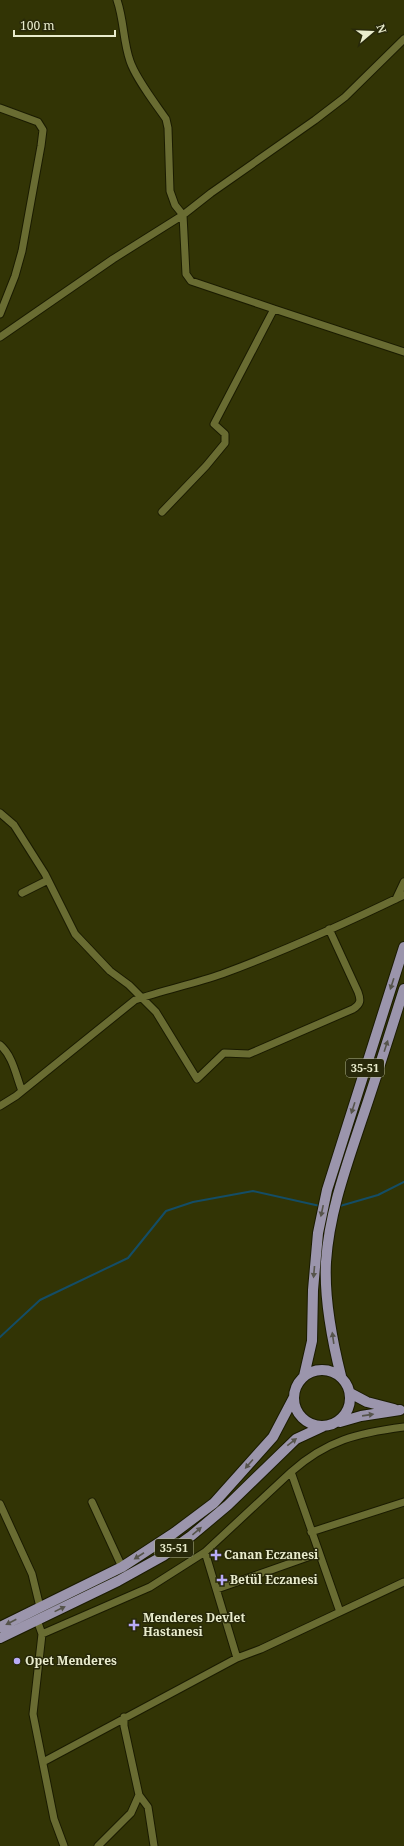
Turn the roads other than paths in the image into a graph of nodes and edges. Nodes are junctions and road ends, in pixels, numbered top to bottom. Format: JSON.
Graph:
{"nodes":[{"id":1,"x":117,"y":0,"type":"edge"},
{"id":2,"x":404,"y":38,"type":"edge"},
{"id":3,"x":0,"y":108,"type":"edge"},
{"id":4,"x":183,"y":215,"type":"junction"},
{"id":5,"x":274,"y":309,"type":"junction"},
{"id":6,"x":0,"y":314,"type":"edge"},
{"id":7,"x":0,"y":337,"type":"edge"},
{"id":8,"x":404,"y":352,"type":"edge"},
{"id":9,"x":162,"y":512,"type":"dead end"},
{"id":10,"x":0,"y":813,"type":"edge"},
{"id":11,"x":48,"y":880,"type":"junction"},
{"id":12,"x":404,"y":882,"type":"edge"},
{"id":13,"x":22,"y":893,"type":"dead end"},
{"id":14,"x":404,"y":895,"type":"edge"},
{"id":15,"x":396,"y":899,"type":"junction"},
{"id":16,"x":329,"y":929,"type":"junction"},
{"id":17,"x":404,"y":947,"type":"edge"},
{"id":18,"x":404,"y":989,"type":"edge"},
{"id":19,"x":142,"y":998,"type":"junction"},
{"id":20,"x":0,"y":1045,"type":"edge"},
{"id":21,"x":22,"y":1091,"type":"junction"},
{"id":22,"x":0,"y":1106,"type":"edge"},
{"id":23,"x":304,"y":1376,"type":"junction"},
{"id":24,"x":341,"y":1376,"type":"junction"},
{"id":25,"x":350,"y":1393,"type":"junction"},
{"id":26,"x":294,"y":1397,"type":"junction"},
{"id":27,"x":338,"y":1422,"type":"junction"},
{"id":28,"x":324,"y":1426,"type":"junction"},
{"id":29,"x":404,"y":1427,"type":"edge"},
{"id":30,"x":291,"y":1472,"type":"junction"},
{"id":31,"x":92,"y":1502,"type":"dead end"},
{"id":32,"x":404,"y":1502,"type":"edge"},
{"id":33,"x":0,"y":1504,"type":"edge"},
{"id":34,"x":311,"y":1532,"type":"junction"},
{"id":35,"x":205,"y":1552,"type":"junction"},
{"id":36,"x":319,"y":1553,"type":"junction"},
{"id":37,"x":122,"y":1567,"type":"junction"},
{"id":38,"x":404,"y":1582,"type":"edge"},
{"id":39,"x":217,"y":1590,"type":"junction"},
{"id":40,"x":40,"y":1607,"type":"junction"},
{"id":41,"x":340,"y":1612,"type":"junction"},
{"id":42,"x":37,"y":1620,"type":"junction"},
{"id":43,"x":0,"y":1627,"type":"edge"},
{"id":44,"x":42,"y":1634,"type":"junction"},
{"id":45,"x":0,"y":1638,"type":"edge"},
{"id":46,"x":237,"y":1658,"type":"junction"},
{"id":47,"x":124,"y":1717,"type":"junction"},
{"id":48,"x":43,"y":1762,"type":"junction"},
{"id":49,"x":139,"y":1795,"type":"junction"},
{"id":50,"x":64,"y":1846,"type":"edge"},
{"id":51,"x":98,"y":1846,"type":"edge"},
{"id":52,"x":154,"y":1846,"type":"edge"}],
"edges":[{"from":1,"to":4,"type":"street"},
{"from":2,"to":4,"type":"street"},
{"from":3,"to":6,"type":"street"},
{"from":4,"to":5,"type":"street"},
{"from":4,"to":7,"type":"street"},
{"from":5,"to":8,"type":"street"},
{"from":5,"to":9,"type":"street"},
{"from":10,"to":11,"type":"street"},
{"from":11,"to":13,"type":"street"},
{"from":11,"to":19,"type":"street"},
{"from":12,"to":15,"type":"street"},
{"from":14,"to":15,"type":"street"},
{"from":15,"to":16,"type":"street"},
{"from":16,"to":19,"type":"street"},
{"from":16,"to":19,"type":"street"},
{"from":17,"to":23,"type":"main road","number":"35-51","one_way":true},
{"from":24,"to":18,"type":"main road","number":"35-51","one_way":true},
{"from":19,"to":21,"type":"street"},
{"from":20,"to":21,"type":"street"},
{"from":21,"to":22,"type":"street"},
{"from":23,"to":24,"type":"main road"},
{"from":23,"to":26,"type":"main road","number":"35-51"},
{"from":24,"to":25,"type":"main road","number":"35-51"},
{"from":25,"to":27,"type":"main road"},
{"from":27,"to":25,"type":"main road","one_way":true},
{"from":26,"to":28,"type":"main road"},
{"from":26,"to":37,"type":"main road","number":"35-51","one_way":true},
{"from":27,"to":28,"type":"main road","number":"35-51"},
{"from":42,"to":28,"type":"main road","number":"35-51","one_way":true},
{"from":29,"to":30,"type":"street"},
{"from":30,"to":34,"type":"street"},
{"from":30,"to":35,"type":"street"},
{"from":31,"to":37,"type":"street"},
{"from":32,"to":34,"type":"street"},
{"from":33,"to":40,"type":"street"},
{"from":34,"to":36,"type":"street"},
{"from":35,"to":39,"type":"street"},
{"from":35,"to":44,"type":"street"},
{"from":36,"to":39,"type":"street"},
{"from":36,"to":41,"type":"street"},
{"from":37,"to":40,"type":"main road","number":"35-51"},
{"from":38,"to":41,"type":"street"},
{"from":39,"to":46,"type":"street"},
{"from":40,"to":43,"type":"main road","number":"35-51","one_way":true},
{"from":41,"to":46,"type":"street"},
{"from":42,"to":44,"type":"street"},
{"from":42,"to":45,"type":"main road","number":"35-51"},
{"from":44,"to":48,"type":"street"},
{"from":46,"to":47,"type":"street"},
{"from":47,"to":48,"type":"street"},
{"from":47,"to":49,"type":"street"},
{"from":48,"to":50,"type":"street"},
{"from":49,"to":51,"type":"street"},
{"from":49,"to":52,"type":"street"}]}
